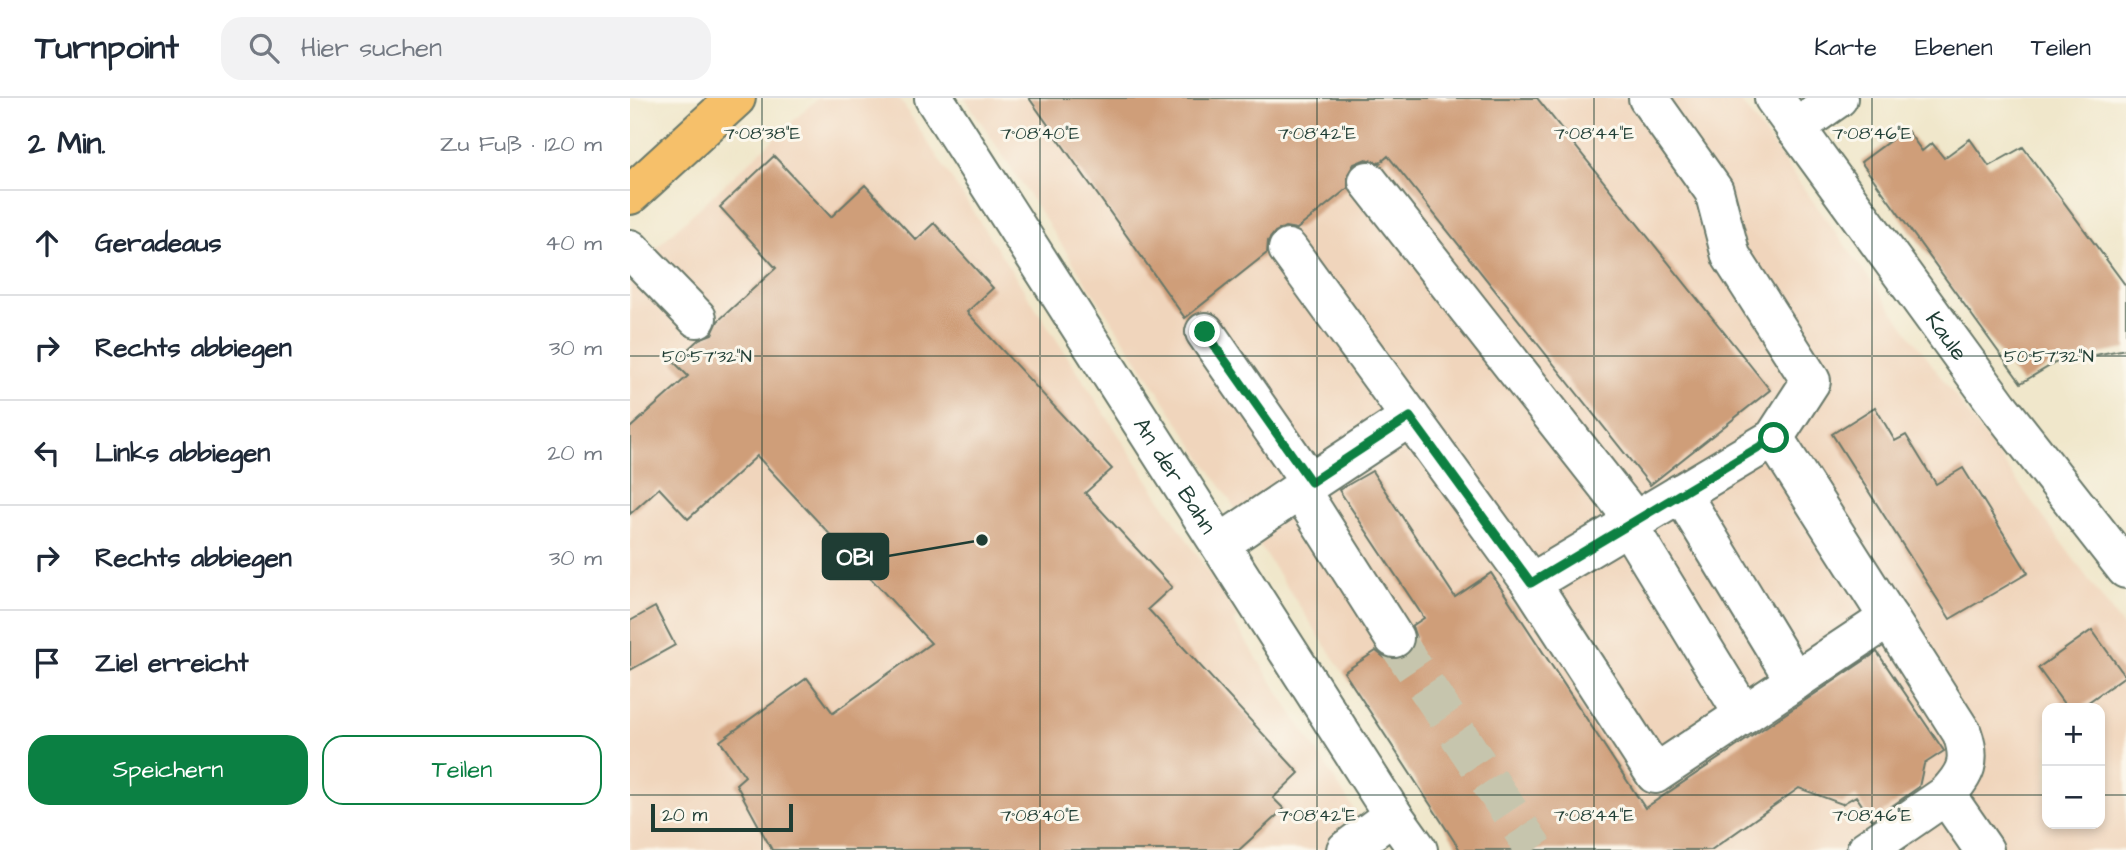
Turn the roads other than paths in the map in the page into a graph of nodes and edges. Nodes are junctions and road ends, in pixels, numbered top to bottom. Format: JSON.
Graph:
{"nodes":[{"id":1,"x":736,"y":98,"type":"edge"},
{"id":2,"x":934,"y":98,"type":"edge"},
{"id":3,"x":1648,"y":98,"type":"edge"},
{"id":4,"x":1838,"y":98,"type":"edge"},
{"id":5,"x":1784,"y":113,"type":"edge"},
{"id":6,"x":1368,"y":181,"type":"dead end"},
{"id":7,"x":630,"y":195,"type":"edge"},
{"id":8,"x":1287,"y":248,"type":"dead end"},
{"id":9,"x":630,"y":249,"type":"edge"},
{"id":10,"x":697,"y":318,"type":"dead end"},
{"id":11,"x":1205,"y":332,"type":"dead end"},
{"id":12,"x":1410,"y":417,"type":"junction"},
{"id":13,"x":1774,"y":438,"type":"junction"},
{"id":14,"x":1305,"y":486,"type":"junction"},
{"id":15,"x":1681,"y":493,"type":"junction"},
{"id":16,"x":1631,"y":523,"type":"junction"},
{"id":17,"x":1220,"y":544,"type":"junction"},
{"id":18,"x":2126,"y":569,"type":"edge"},
{"id":19,"x":1531,"y":583,"type":"junction"},
{"id":20,"x":1889,"y":618,"type":"junction"},
{"id":21,"x":1394,"y":638,"type":"tunnel mouth"},
{"id":22,"x":1795,"y":681,"type":"junction"},
{"id":23,"x":1744,"y":715,"type":"junction"},
{"id":24,"x":1946,"y":795,"type":"junction"},
{"id":25,"x":1393,"y":815,"type":"junction"},
{"id":26,"x":1346,"y":850,"type":"edge"},
{"id":27,"x":1418,"y":850,"type":"edge"},
{"id":28,"x":1867,"y":850,"type":"edge"},
{"id":29,"x":1984,"y":850,"type":"edge"}],
"edges":[{"from":1,"to":7,"type":"main road"},
{"from":2,"to":17,"type":"street","name":"An der Bahn"},
{"from":3,"to":13,"type":"street"},
{"from":4,"to":5,"type":"street"},
{"from":5,"to":18,"type":"street","name":"Kaule"},
{"from":6,"to":16,"type":"street"},
{"from":8,"to":12,"type":"street"},
{"from":9,"to":10,"type":"street"},
{"from":11,"to":14,"type":"street"},
{"from":12,"to":14,"type":"street"},
{"from":12,"to":19,"type":"street"},
{"from":13,"to":15,"type":"street"},
{"from":13,"to":20,"type":"street"},
{"from":14,"to":17,"type":"street"},
{"from":14,"to":21,"type":"street"},
{"from":15,"to":16,"type":"street"},
{"from":15,"to":22,"type":"street"},
{"from":16,"to":19,"type":"street"},
{"from":16,"to":23,"type":"street"},
{"from":17,"to":25,"type":"street","name":"An der Bahn"},
{"from":19,"to":23,"type":"street"},
{"from":20,"to":22,"type":"street"},
{"from":20,"to":24,"type":"street"},
{"from":22,"to":23,"type":"street"},
{"from":24,"to":28,"type":"street"},
{"from":24,"to":29,"type":"street"},
{"from":25,"to":26,"type":"street"},
{"from":25,"to":27,"type":"street","name":"An der Bahn"}]}
